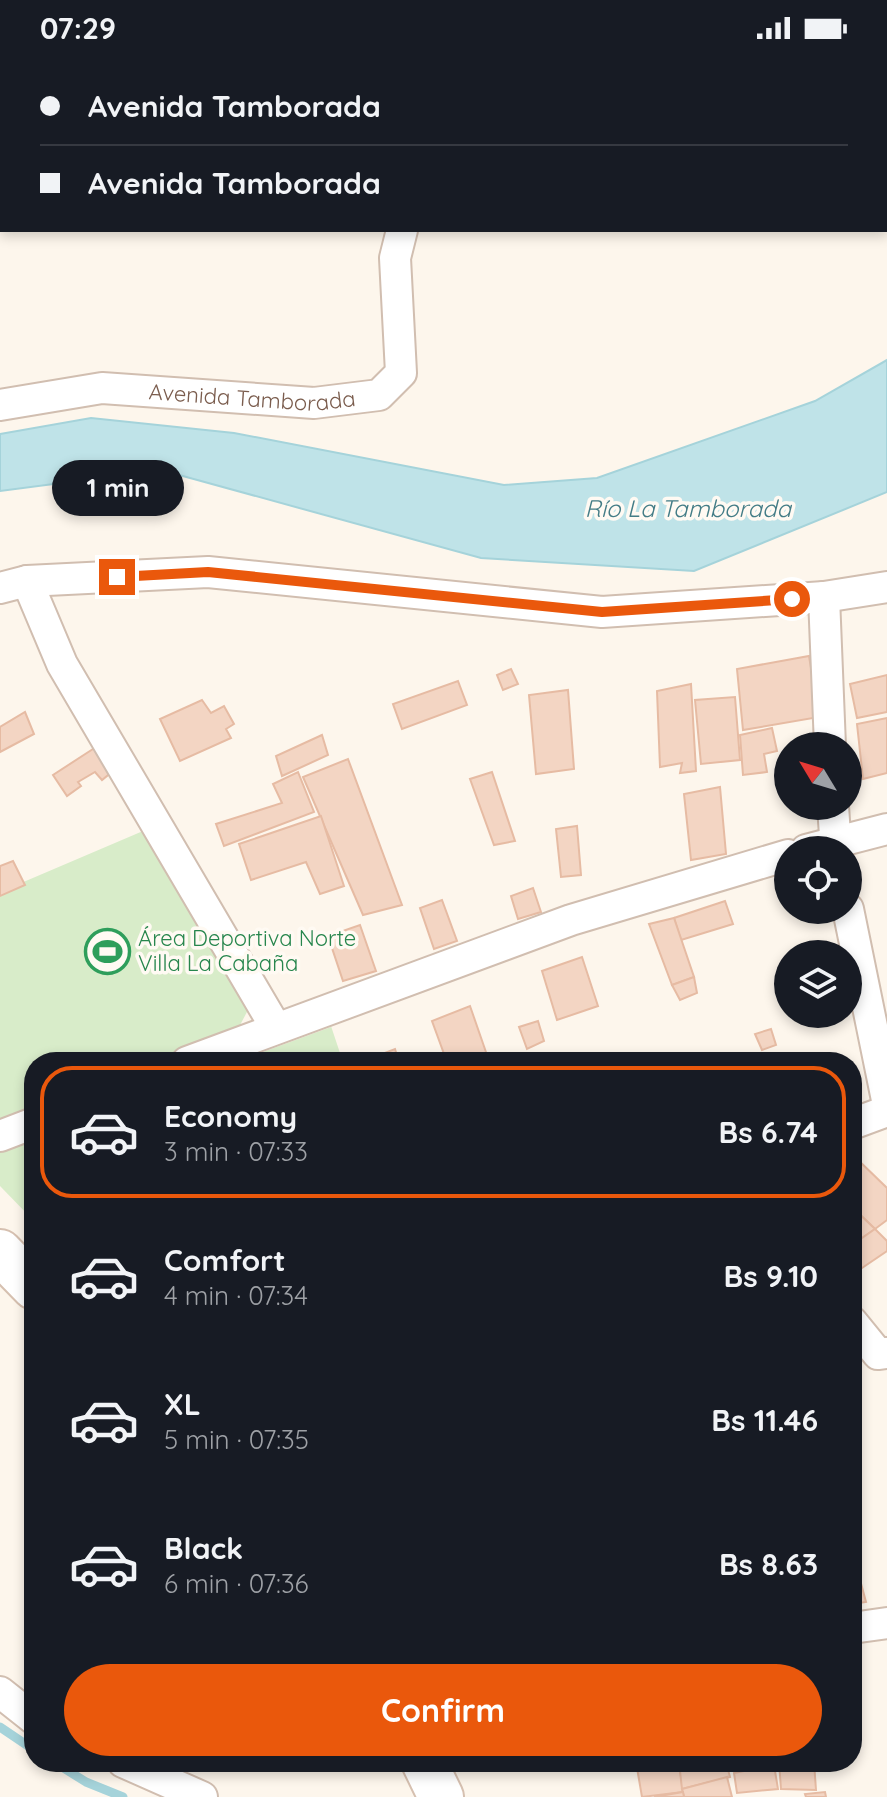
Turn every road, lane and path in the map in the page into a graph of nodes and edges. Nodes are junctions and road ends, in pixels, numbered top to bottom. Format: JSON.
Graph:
{"nodes":[{"id":1,"x":402,"y":232,"type":"edge"},
{"id":2,"x":0,"y":405,"type":"edge"},
{"id":3,"x":13,"y":585,"type":"edge"},
{"id":4,"x":887,"y":587,"type":"edge"},
{"id":5,"x":824,"y":597,"type":"junction"},
{"id":6,"x":829,"y":732,"type":"edge"},
{"id":7,"x":887,"y":829,"type":"edge"},
{"id":8,"x":862,"y":836,"type":"edge"},
{"id":9,"x":774,"y":859,"type":"edge"},
{"id":10,"x":851,"y":924,"type":"edge"},
{"id":11,"x":276,"y":1028,"type":"junction"},
{"id":12,"x":213,"y":1052,"type":"edge"},
{"id":13,"x":887,"y":1100,"type":"edge"},
{"id":14,"x":887,"y":1111,"type":"edge"},
{"id":15,"x":862,"y":1120,"type":"edge"},
{"id":16,"x":24,"y":1127,"type":"edge"},
{"id":17,"x":0,"y":1136,"type":"edge"},
{"id":18,"x":0,"y":1252,"type":"edge"},
{"id":19,"x":24,"y":1277,"type":"edge"},
{"id":20,"x":862,"y":1334,"type":"edge"},
{"id":21,"x":887,"y":1353,"type":"edge"},
{"id":22,"x":887,"y":1623,"type":"edge"},
{"id":23,"x":862,"y":1627,"type":"edge"},
{"id":24,"x":0,"y":1692,"type":"edge"},
{"id":25,"x":24,"y":1711,"type":"edge"},
{"id":26,"x":146,"y":1772,"type":"edge"},
{"id":27,"x":429,"y":1772,"type":"edge"},
{"id":28,"x":202,"y":1797,"type":"edge"},
{"id":29,"x":441,"y":1797,"type":"edge"}],
"edges":[{"from":1,"to":2,"type":"street","name":"Avenida Tamborada"},
{"from":3,"to":5,"type":"street"},
{"from":3,"to":11,"type":"street"},
{"from":4,"to":5,"type":"street"},
{"from":5,"to":6,"type":"street"},
{"from":7,"to":8,"type":"street"},
{"from":9,"to":11,"type":"street"},
{"from":10,"to":13,"type":"street"},
{"from":11,"to":12,"type":"street"},
{"from":14,"to":15,"type":"street"},
{"from":16,"to":17,"type":"street"},
{"from":18,"to":19,"type":"main road"},
{"from":20,"to":21,"type":"street"},
{"from":22,"to":23,"type":"street"},
{"from":24,"to":25,"type":"street"},
{"from":26,"to":28,"type":"street"},
{"from":27,"to":29,"type":"main road"}]}
